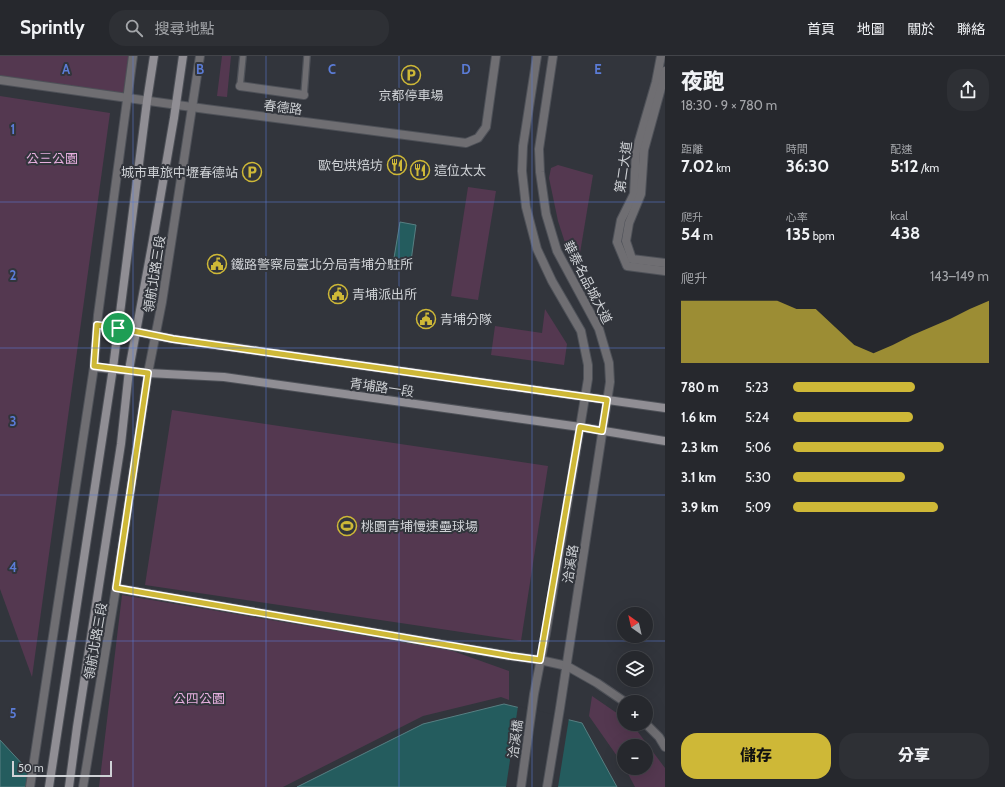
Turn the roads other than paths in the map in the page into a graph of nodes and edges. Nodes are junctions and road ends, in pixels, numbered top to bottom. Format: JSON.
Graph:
{"nodes":[{"id":1,"x":133,"y":56,"type":"edge"},
{"id":2,"x":154,"y":56,"type":"edge"},
{"id":3,"x":183,"y":56,"type":"edge"},
{"id":4,"x":200,"y":56,"type":"edge"},
{"id":5,"x":243,"y":56,"type":"edge"},
{"id":6,"x":308,"y":56,"type":"edge"},
{"id":7,"x":496,"y":56,"type":"edge"},
{"id":8,"x":537,"y":56,"type":"edge"},
{"id":9,"x":553,"y":56,"type":"edge"},
{"id":10,"x":661,"y":56,"type":"edge"},
{"id":11,"x":665,"y":71,"type":"edge"},
{"id":12,"x":0,"y":80,"type":"edge"},
{"id":13,"x":240,"y":86,"type":"joint"},
{"id":14,"x":304,"y":95,"type":"joint"},
{"id":15,"x":127,"y":98,"type":"junction"},
{"id":16,"x":147,"y":101,"type":"junction"},
{"id":17,"x":176,"y":105,"type":"junction"},
{"id":18,"x":192,"y":107,"type":"junction"},
{"id":19,"x":665,"y":263,"type":"edge"},
{"id":20,"x":665,"y":271,"type":"edge"},
{"id":21,"x":97,"y":325,"type":"junction"},
{"id":22,"x":118,"y":328,"type":"junction"},
{"id":23,"x":136,"y":332,"type":"junction"},
{"id":24,"x":156,"y":336,"type":"junction"},
{"id":25,"x":94,"y":366,"type":"junction"},
{"id":26,"x":113,"y":368,"type":"junction"},
{"id":27,"x":130,"y":370,"type":"junction"},
{"id":28,"x":148,"y":373,"type":"junction"},
{"id":29,"x":585,"y":397,"type":"junction"},
{"id":30,"x":607,"y":400,"type":"junction"},
{"id":31,"x":665,"y":408,"type":"edge"},
{"id":32,"x":580,"y":427,"type":"junction"},
{"id":33,"x":602,"y":431,"type":"junction"},
{"id":34,"x":665,"y":441,"type":"edge"},
{"id":35,"x":116,"y":588,"type":"junction"},
{"id":36,"x":540,"y":660,"type":"junction"},
{"id":37,"x":567,"y":666,"type":"junction"},
{"id":38,"x":534,"y":694,"type":"joint"},
{"id":39,"x":617,"y":697,"type":"edge"},
{"id":40,"x":653,"y":731,"type":"edge"},
{"id":41,"x":665,"y":747,"type":"edge"},
{"id":42,"x":30,"y":787,"type":"edge"},
{"id":43,"x":49,"y":787,"type":"edge"},
{"id":44,"x":69,"y":787,"type":"edge"},
{"id":45,"x":83,"y":787,"type":"edge"},
{"id":46,"x":521,"y":787,"type":"edge"},
{"id":47,"x":547,"y":787,"type":"edge"}],
"edges":[{"from":1,"to":15,"type":"street"},
{"from":2,"to":16,"type":"main road","name":"領航北路三段"},
{"from":3,"to":17,"type":"main road","name":"領航北路三段"},
{"from":4,"to":18,"type":"street","name":"領航北路三段"},
{"from":5,"to":13,"type":"lane"},
{"from":6,"to":14,"type":"lane"},
{"from":7,"to":18,"type":"street","name":"春德路"},
{"from":8,"to":29,"type":"street"},
{"from":9,"to":30,"type":"street","name":"華泰名品城大道"},
{"from":10,"to":20,"type":"street","name":"第二大道"},
{"from":11,"to":19,"type":"street","name":"第二大道"},
{"from":12,"to":15,"type":"street","name":"春德路"},
{"from":13,"to":14,"type":"street"},
{"from":15,"to":16,"type":"street","name":"春德路"},
{"from":15,"to":21,"type":"street"},
{"from":16,"to":17,"type":"street","name":"春德路"},
{"from":16,"to":22,"type":"main road","name":"領航北路三段"},
{"from":17,"to":18,"type":"street","name":"春德路"},
{"from":17,"to":23,"type":"main road","name":"領航北路三段"},
{"from":18,"to":24,"type":"street","name":"領航北路三段"},
{"from":21,"to":22,"type":"main road","name":"青埔路一段"},
{"from":21,"to":25,"type":"street"},
{"from":22,"to":23,"type":"main road","name":"青埔路一段"},
{"from":22,"to":26,"type":"main road","name":"領航北路三段"},
{"from":23,"to":24,"type":"main road","name":"青埔路一段"},
{"from":23,"to":27,"type":"main road","name":"領航北路三段"},
{"from":24,"to":28,"type":"street","name":"領航北路三段"},
{"from":24,"to":29,"type":"main road","name":"青埔路一段"},
{"from":25,"to":26,"type":"main road","name":"青埔路一段"},
{"from":25,"to":42,"type":"street"},
{"from":26,"to":27,"type":"main road","name":"青埔路一段"},
{"from":26,"to":43,"type":"main road","name":"領航北路三段"},
{"from":27,"to":28,"type":"main road","name":"青埔路一段"},
{"from":27,"to":44,"type":"main road","name":"領航北路三段"},
{"from":28,"to":32,"type":"main road","name":"青埔路一段"},
{"from":28,"to":35,"type":"street","name":"領航北路三段"},
{"from":29,"to":30,"type":"main road","name":"青埔路一段"},
{"from":29,"to":32,"type":"street","name":"洽溪路"},
{"from":30,"to":31,"type":"main road","name":"青埔路一段"},
{"from":30,"to":33,"type":"street","name":"洽溪路"},
{"from":32,"to":33,"type":"main road","name":"青埔路一段"},
{"from":32,"to":36,"type":"street","name":"洽溪路"},
{"from":33,"to":34,"type":"main road","name":"青埔路一段"},
{"from":33,"to":37,"type":"street","name":"洽溪路"},
{"from":35,"to":36,"type":"street"},
{"from":35,"to":45,"type":"street","name":"領航北路三段"},
{"from":36,"to":37,"type":"street"},
{"from":36,"to":38,"type":"street","name":"洽溪路"},
{"from":37,"to":39,"type":"street"},
{"from":37,"to":47,"type":"street","name":"洽溪路"},
{"from":38,"to":46,"type":"street","name":"洽溪橋"},
{"from":40,"to":41,"type":"street"}]}
